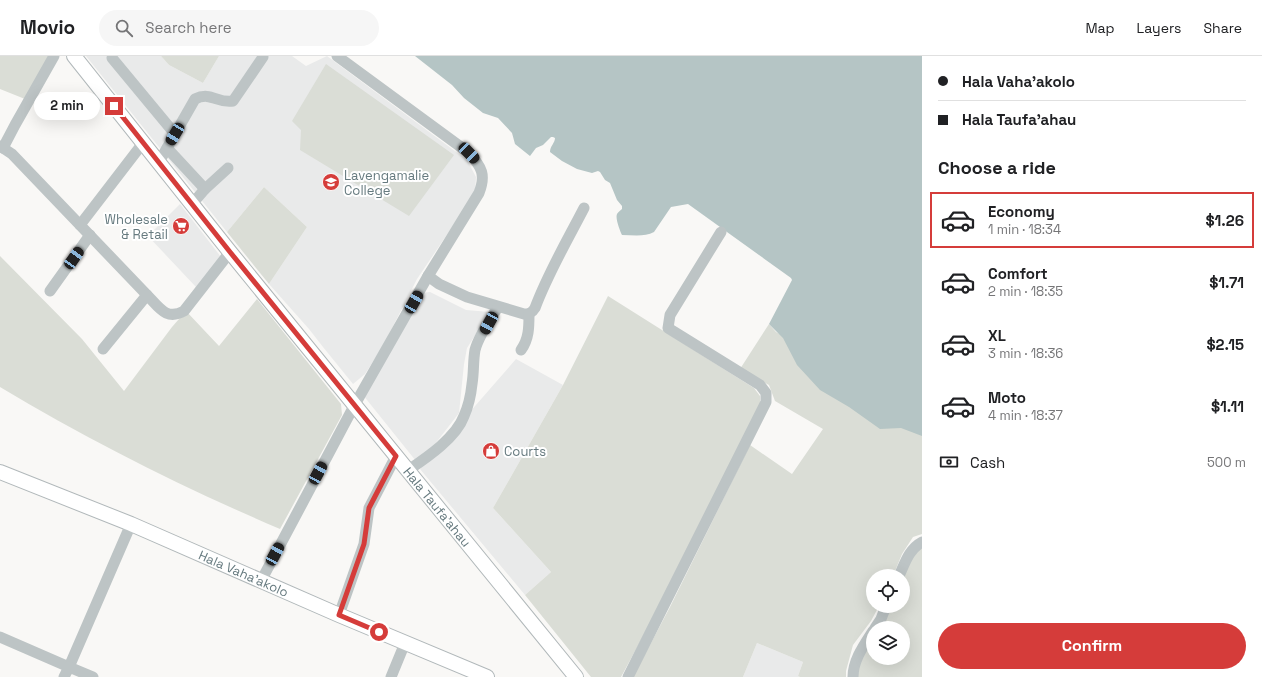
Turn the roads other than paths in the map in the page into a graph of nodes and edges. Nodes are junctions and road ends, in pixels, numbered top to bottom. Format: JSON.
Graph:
{"nodes":[{"id":1,"x":54,"y":56,"type":"edge"},
{"id":2,"x":74,"y":56,"type":"edge"},
{"id":3,"x":337,"y":56,"type":"edge"},
{"id":4,"x":263,"y":57,"type":"dead end"},
{"id":5,"x":112,"y":58,"type":"dead end"},
{"id":6,"x":175,"y":134,"type":"junction"},
{"id":7,"x":143,"y":143,"type":"junction"},
{"id":8,"x":2,"y":147,"type":"edge"},
{"id":9,"x":167,"y":148,"type":"junction"},
{"id":10,"x":159,"y":162,"type":"junction"},
{"id":11,"x":228,"y":168,"type":"dead end"},
{"id":12,"x":204,"y":189,"type":"junction"},
{"id":13,"x":192,"y":204,"type":"junction"},
{"id":14,"x":584,"y":208,"type":"dead end"},
{"id":15,"x":80,"y":225,"type":"junction"},
{"id":16,"x":721,"y":232,"type":"dead end"},
{"id":17,"x":90,"y":235,"type":"junction"},
{"id":18,"x":230,"y":252,"type":"junction"},
{"id":19,"x":428,"y":276,"type":"junction"},
{"id":20,"x":50,"y":291,"type":"dead end"},
{"id":21,"x":148,"y":295,"type":"junction"},
{"id":22,"x":498,"y":307,"type":"junction"},
{"id":23,"x":528,"y":314,"type":"junction"},
{"id":24,"x":103,"y":349,"type":"dead end"},
{"id":25,"x":521,"y":350,"type":"dead end"},
{"id":26,"x":354,"y":406,"type":"junction"},
{"id":27,"x":396,"y":456,"type":"junction"},
{"id":28,"x":407,"y":471,"type":"junction"},
{"id":29,"x":0,"y":472,"type":"edge"},
{"id":30,"x":131,"y":524,"type":"junction"},
{"id":31,"x":922,"y":542,"type":"edge"},
{"id":32,"x":902,"y":569,"type":"edge"},
{"id":33,"x":261,"y":581,"type":"junction"},
{"id":34,"x":339,"y":615,"type":"junction"},
{"id":35,"x":0,"y":637,"type":"edge"},
{"id":36,"x":866,"y":642,"type":"edge"},
{"id":37,"x":405,"y":643,"type":"junction"},
{"id":38,"x":67,"y":672,"type":"edge"},
{"id":39,"x":483,"y":676,"type":"edge"},
{"id":40,"x":93,"y":677,"type":"edge"},
{"id":41,"x":391,"y":677,"type":"edge"},
{"id":42,"x":576,"y":677,"type":"edge"},
{"id":43,"x":628,"y":677,"type":"edge"},
{"id":44,"x":853,"y":677,"type":"edge"}],
"edges":[{"from":1,"to":8,"type":"street"},
{"from":2,"to":7,"type":"main road","name":"Hala Taufa'ahau"},
{"from":3,"to":19,"type":"street"},
{"from":4,"to":6,"type":"street"},
{"from":5,"to":6,"type":"street"},
{"from":6,"to":9,"type":"street"},
{"from":7,"to":10,"type":"main road","name":"Hala Taufa'ahau"},
{"from":7,"to":15,"type":"street"},
{"from":8,"to":15,"type":"street"},
{"from":9,"to":10,"type":"street"},
{"from":9,"to":12,"type":"street"},
{"from":10,"to":13,"type":"main road","name":"Hala Taufa'ahau"},
{"from":11,"to":12,"type":"street"},
{"from":12,"to":13,"type":"street"},
{"from":13,"to":18,"type":"main road","name":"Hala Taufa'ahau"},
{"from":14,"to":23,"type":"street"},
{"from":15,"to":17,"type":"street"},
{"from":16,"to":43,"type":"street"},
{"from":17,"to":20,"type":"street"},
{"from":17,"to":21,"type":"street"},
{"from":18,"to":21,"type":"street"},
{"from":18,"to":26,"type":"main road","name":"Hala Taufa'ahau"},
{"from":19,"to":22,"type":"street"},
{"from":19,"to":26,"type":"street"},
{"from":21,"to":24,"type":"street"},
{"from":22,"to":23,"type":"street"},
{"from":22,"to":28,"type":"street"},
{"from":23,"to":25,"type":"street"},
{"from":26,"to":27,"type":"main road","name":"Hala Taufa'ahau"},
{"from":26,"to":33,"type":"street"},
{"from":27,"to":28,"type":"main road","name":"Hala Taufa'ahau"},
{"from":27,"to":34,"type":"street"},
{"from":28,"to":42,"type":"main road","name":"Hala Taufa'ahau"},
{"from":29,"to":30,"type":"main road","name":"Hala Vaha'akolo"},
{"from":30,"to":33,"type":"main road","name":"Hala Vaha'akolo"},
{"from":30,"to":38,"type":"street"},
{"from":31,"to":32,"type":"street"},
{"from":33,"to":34,"type":"main road","name":"Hala Vaha'akolo"},
{"from":34,"to":37,"type":"main road","name":"Hala Vaha'akolo"},
{"from":35,"to":38,"type":"street"},
{"from":36,"to":44,"type":"street"},
{"from":37,"to":39,"type":"main road","name":"Hala Vaha'akolo"},
{"from":37,"to":41,"type":"street"},
{"from":38,"to":40,"type":"street"}]}
